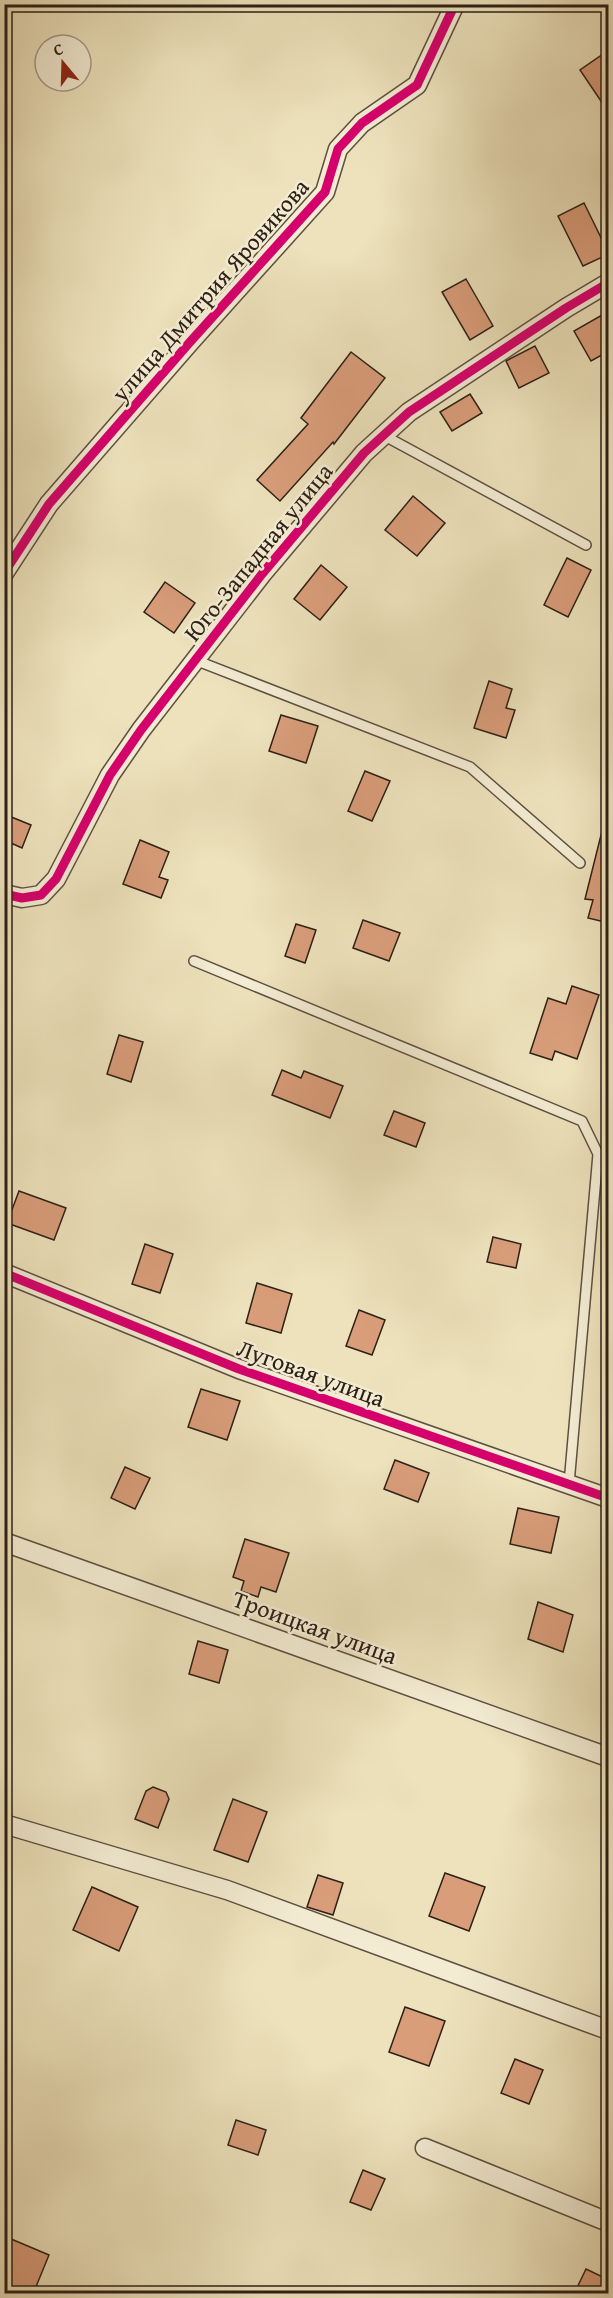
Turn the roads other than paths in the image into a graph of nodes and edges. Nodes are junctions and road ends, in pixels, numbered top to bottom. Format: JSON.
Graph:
{"nodes":[{"id":1,"x":455,"y":4,"type":"edge"},
{"id":2,"x":609,"y":283,"type":"edge"},
{"id":3,"x":383,"y":435,"type":"junction"},
{"id":4,"x":585,"y":545,"type":"dead end"},
{"id":5,"x":4,"y":573,"type":"edge"},
{"id":6,"x":195,"y":660,"type":"junction"},
{"id":7,"x":580,"y":863,"type":"dead end"},
{"id":8,"x":4,"y":894,"type":"edge"},
{"id":9,"x":195,"y":961,"type":"dead end"},
{"id":10,"x":4,"y":1273,"type":"edge"},
{"id":11,"x":569,"y":1484,"type":"junction"},
{"id":12,"x":609,"y":1498,"type":"edge"},
{"id":13,"x":4,"y":1542,"type":"edge"},
{"id":14,"x":609,"y":1757,"type":"edge"},
{"id":15,"x":4,"y":1824,"type":"edge"},
{"id":16,"x":609,"y":2030,"type":"edge"},
{"id":17,"x":425,"y":2148,"type":"dead end"},
{"id":18,"x":609,"y":2222,"type":"edge"}],
"edges":[{"from":1,"to":5,"type":"street","name":"улица Дмитрия Яровикова"},
{"from":2,"to":3,"type":"street","name":"Юго-Западная улица"},
{"from":3,"to":4,"type":"lane"},
{"from":3,"to":6,"type":"street","name":"Юго-Западная улица"},
{"from":6,"to":7,"type":"lane"},
{"from":6,"to":8,"type":"street","name":"Юго-Западная улица"},
{"from":9,"to":11,"type":"lane"},
{"from":10,"to":11,"type":"street","name":"Луговая улица"},
{"from":11,"to":12,"type":"street","name":"Луговая улица"},
{"from":13,"to":14,"type":"street","name":"Троицкая улица"},
{"from":15,"to":16,"type":"street"},
{"from":17,"to":18,"type":"street"}]}
